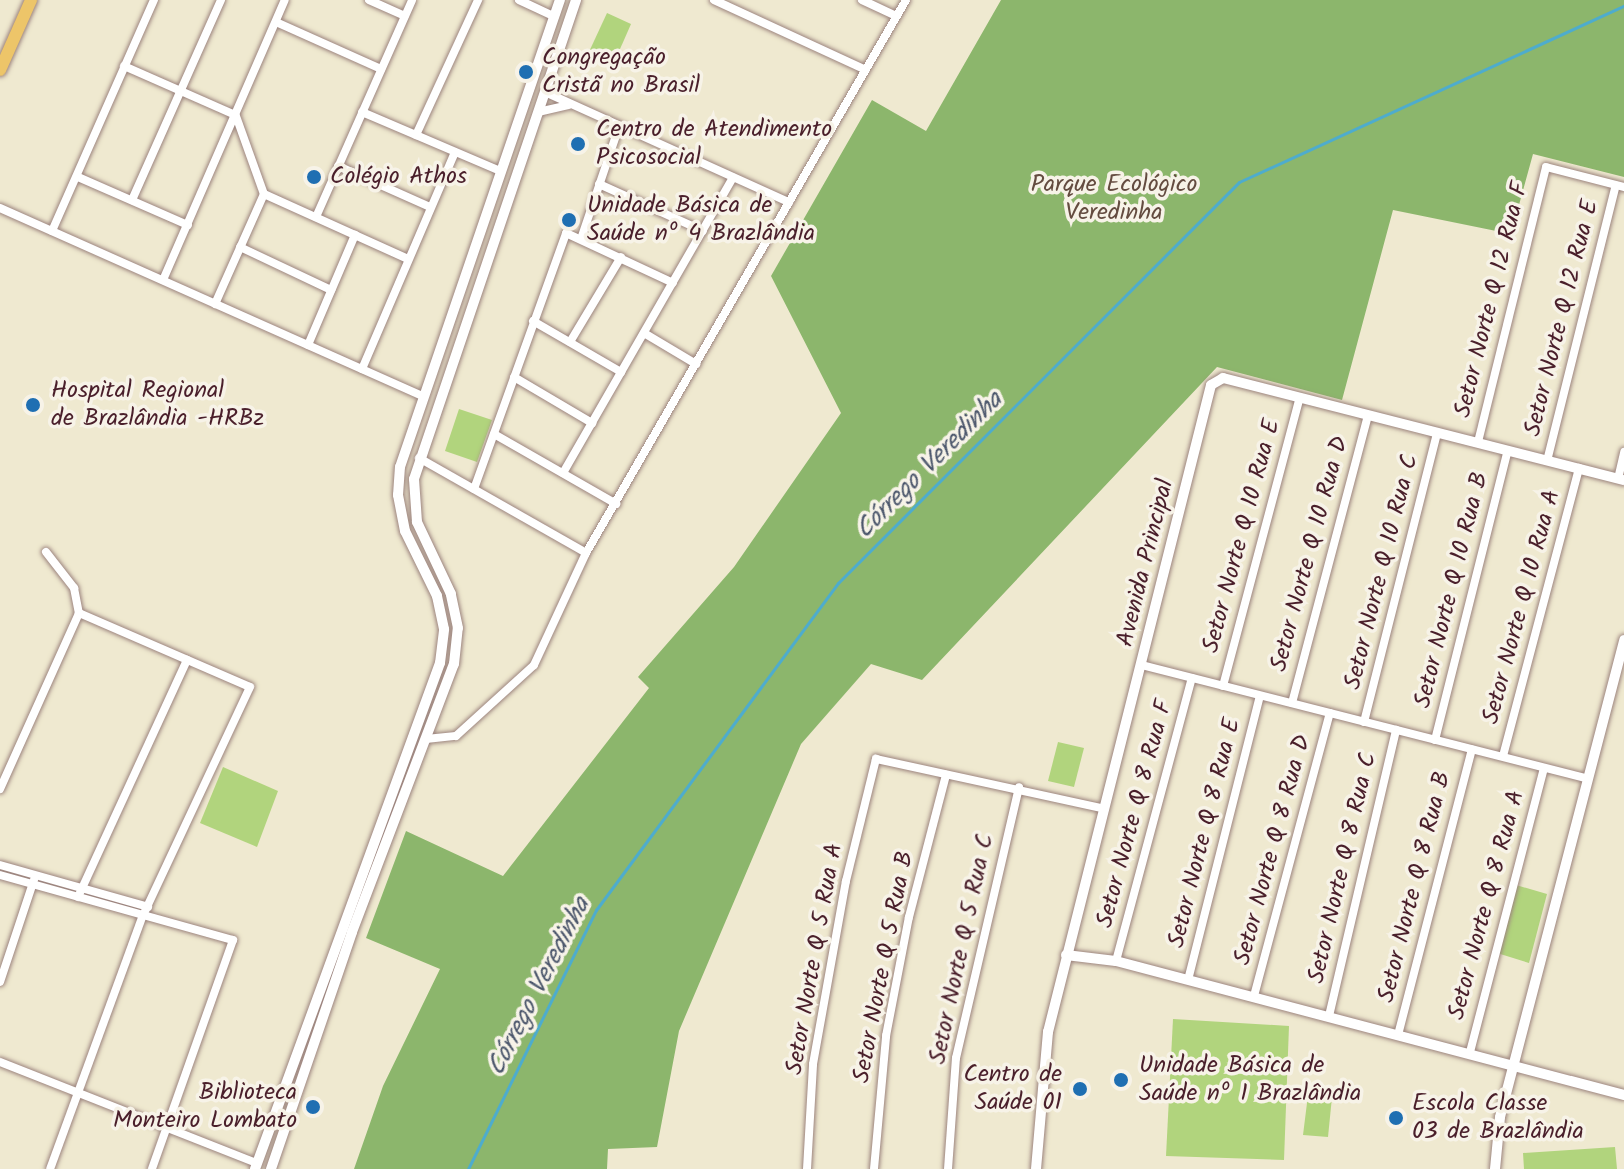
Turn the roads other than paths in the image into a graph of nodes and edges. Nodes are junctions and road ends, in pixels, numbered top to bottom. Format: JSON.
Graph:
{"nodes":[{"id":1,"x":31,"y":0,"type":"edge"},
{"id":2,"x":154,"y":0,"type":"edge"},
{"id":3,"x":221,"y":0,"type":"edge"},
{"id":4,"x":285,"y":0,"type":"edge"},
{"id":5,"x":369,"y":0,"type":"edge"},
{"id":6,"x":412,"y":0,"type":"edge"},
{"id":7,"x":478,"y":0,"type":"edge"},
{"id":8,"x":519,"y":0,"type":"edge"},
{"id":9,"x":560,"y":0,"type":"edge"},
{"id":10,"x":576,"y":0,"type":"edge"},
{"id":11,"x":714,"y":0,"type":"edge"},
{"id":12,"x":862,"y":0,"type":"edge"},
{"id":13,"x":906,"y":0,"type":"edge"},
{"id":14,"x":405,"y":16,"type":"junction"},
{"id":15,"x":554,"y":16,"type":"junction"},
{"id":16,"x":897,"y":16,"type":"junction"},
{"id":17,"x":276,"y":22,"type":"junction"},
{"id":18,"x":124,"y":66,"type":"junction"},
{"id":19,"x":381,"y":69,"type":"junction"},
{"id":20,"x":0,"y":70,"type":"edge"},
{"id":21,"x":866,"y":70,"type":"junction"},
{"id":22,"x":180,"y":91,"type":"junction"},
{"id":23,"x":545,"y":92,"type":"junction"},
{"id":24,"x":570,"y":104,"type":"junction"},
{"id":25,"x":362,"y":112,"type":"junction"},
{"id":26,"x":538,"y":112,"type":"junction"},
{"id":27,"x":235,"y":115,"type":"junction"},
{"id":28,"x":619,"y":127,"type":"junction"},
{"id":29,"x":416,"y":135,"type":"junction"},
{"id":30,"x":455,"y":152,"type":"junction"},
{"id":31,"x":338,"y":166,"type":"junction"},
{"id":32,"x":500,"y":171,"type":"junction"},
{"id":33,"x":78,"y":177,"type":"junction"},
{"id":34,"x":733,"y":177,"type":"junction"},
{"id":35,"x":495,"y":184,"type":"junction"},
{"id":36,"x":599,"y":184,"type":"junction"},
{"id":37,"x":1620,"y":186,"type":"edge"},
{"id":38,"x":511,"y":191,"type":"junction"},
{"id":39,"x":264,"y":194,"type":"junction"},
{"id":40,"x":132,"y":200,"type":"junction"},
{"id":41,"x":789,"y":202,"type":"junction"},
{"id":42,"x":430,"y":207,"type":"junction"},
{"id":43,"x":0,"y":208,"type":"edge"},
{"id":44,"x":316,"y":217,"type":"junction"},
{"id":45,"x":188,"y":225,"type":"junction"},
{"id":46,"x":52,"y":231,"type":"junction"},
{"id":47,"x":703,"y":231,"type":"junction"},
{"id":48,"x":355,"y":235,"type":"junction"},
{"id":49,"x":582,"y":236,"type":"junction"},
{"id":50,"x":240,"y":247,"type":"junction"},
{"id":51,"x":621,"y":257,"type":"junction"},
{"id":52,"x":408,"y":259,"type":"junction"},
{"id":53,"x":163,"y":280,"type":"junction"},
{"id":54,"x":673,"y":283,"type":"junction"},
{"id":55,"x":331,"y":290,"type":"junction"},
{"id":56,"x":459,"y":290,"type":"junction"},
{"id":57,"x":475,"y":297,"type":"junction"},
{"id":58,"x":215,"y":304,"type":"junction"},
{"id":59,"x":451,"y":314,"type":"junction"},
{"id":60,"x":467,"y":321,"type":"junction"},
{"id":61,"x":533,"y":321,"type":"junction"},
{"id":62,"x":644,"y":333,"type":"junction"},
{"id":63,"x":570,"y":342,"type":"junction"},
{"id":64,"x":308,"y":345,"type":"junction"},
{"id":65,"x":696,"y":364,"type":"junction"},
{"id":66,"x":362,"y":369,"type":"junction"},
{"id":67,"x":621,"y":372,"type":"junction"},
{"id":68,"x":514,"y":377,"type":"junction"},
{"id":69,"x":422,"y":396,"type":"junction"},
{"id":70,"x":1300,"y":397,"type":"junction"},
{"id":71,"x":1368,"y":415,"type":"junction"},
{"id":72,"x":592,"y":423,"type":"junction"},
{"id":73,"x":1437,"y":433,"type":"junction"},
{"id":74,"x":410,"y":434,"type":"junction"},
{"id":75,"x":494,"y":434,"type":"junction"},
{"id":76,"x":425,"y":441,"type":"junction"},
{"id":77,"x":1478,"y":442,"type":"junction"},
{"id":78,"x":1508,"y":450,"type":"junction"},
{"id":79,"x":405,"y":452,"type":"junction"},
{"id":80,"x":1624,"y":452,"type":"edge"},
{"id":81,"x":420,"y":457,"type":"junction"},
{"id":82,"x":1547,"y":461,"type":"junction"},
{"id":83,"x":1579,"y":468,"type":"junction"},
{"id":84,"x":563,"y":473,"type":"junction"},
{"id":85,"x":1621,"y":479,"type":"edge"},
{"id":86,"x":474,"y":489,"type":"junction"},
{"id":87,"x":616,"y":504,"type":"junction"},
{"id":88,"x":415,"y":512,"type":"junction"},
{"id":89,"x":402,"y":514,"type":"junction"},
{"id":90,"x":46,"y":552,"type":"dead end"},
{"id":91,"x":586,"y":553,"type":"junction"},
{"id":92,"x":79,"y":613,"type":"junction"},
{"id":93,"x":1624,"y":640,"type":"edge"},
{"id":94,"x":187,"y":660,"type":"junction"},
{"id":95,"x":1142,"y":665,"type":"junction"},
{"id":96,"x":1192,"y":678,"type":"junction"},
{"id":97,"x":1223,"y":686,"type":"junction"},
{"id":98,"x":1260,"y":696,"type":"junction"},
{"id":99,"x":1292,"y":703,"type":"junction"},
{"id":100,"x":1330,"y":713,"type":"junction"},
{"id":101,"x":1364,"y":722,"type":"junction"},
{"id":102,"x":1396,"y":730,"type":"junction"},
{"id":103,"x":426,"y":739,"type":"junction"},
{"id":104,"x":1435,"y":740,"type":"junction"},
{"id":105,"x":1472,"y":749,"type":"junction"},
{"id":106,"x":1503,"y":756,"type":"junction"},
{"id":107,"x":1544,"y":768,"type":"junction"},
{"id":108,"x":946,"y":775,"type":"junction"},
{"id":109,"x":1588,"y":779,"type":"junction"},
{"id":110,"x":1019,"y":787,"type":"junction"},
{"id":111,"x":0,"y":789,"type":"edge"},
{"id":112,"x":1105,"y":809,"type":"junction"},
{"id":113,"x":0,"y":865,"type":"edge"},
{"id":114,"x":0,"y":875,"type":"edge"},
{"id":115,"x":34,"y":880,"type":"junction"},
{"id":116,"x":83,"y":887,"type":"junction"},
{"id":117,"x":78,"y":897,"type":"junction"},
{"id":118,"x":146,"y":911,"type":"junction"},
{"id":119,"x":347,"y":930,"type":"junction"},
{"id":120,"x":1066,"y":955,"type":"junction"},
{"id":121,"x":1116,"y":961,"type":"junction"},
{"id":122,"x":1188,"y":980,"type":"junction"},
{"id":123,"x":0,"y":982,"type":"edge"},
{"id":124,"x":1254,"y":996,"type":"junction"},
{"id":125,"x":1329,"y":1016,"type":"junction"},
{"id":126,"x":1398,"y":1035,"type":"junction"},
{"id":127,"x":1470,"y":1052,"type":"junction"},
{"id":128,"x":0,"y":1062,"type":"edge"},
{"id":129,"x":1514,"y":1064,"type":"junction"},
{"id":130,"x":77,"y":1092,"type":"junction"},
{"id":131,"x":1624,"y":1095,"type":"edge"},
{"id":132,"x":166,"y":1128,"type":"junction"},
{"id":133,"x":256,"y":1166,"type":"edge"},
{"id":134,"x":50,"y":1169,"type":"edge"},
{"id":135,"x":152,"y":1169,"type":"edge"},
{"id":136,"x":271,"y":1169,"type":"edge"},
{"id":137,"x":807,"y":1169,"type":"edge"},
{"id":138,"x":874,"y":1169,"type":"edge"},
{"id":139,"x":948,"y":1169,"type":"edge"},
{"id":140,"x":1036,"y":1169,"type":"edge"},
{"id":141,"x":1495,"y":1169,"type":"edge"}],
"edges":[{"from":1,"to":20,"type":"highway"},
{"from":2,"to":18,"type":"street"},
{"from":3,"to":22,"type":"street"},
{"from":4,"to":17,"type":"street"},
{"from":5,"to":14,"type":"street"},
{"from":6,"to":14,"type":"street"},
{"from":7,"to":29,"type":"street"},
{"from":8,"to":15,"type":"street"},
{"from":9,"to":15,"type":"street"},
{"from":10,"to":23,"type":"street"},
{"from":11,"to":21,"type":"street"},
{"from":12,"to":16,"type":"street"},
{"from":13,"to":16,"type":"street"},
{"from":14,"to":19,"type":"street"},
{"from":15,"to":32,"type":"street"},
{"from":16,"to":21,"type":"street"},
{"from":17,"to":19,"type":"street"},
{"from":17,"to":27,"type":"street"},
{"from":18,"to":22,"type":"street"},
{"from":18,"to":33,"type":"street"},
{"from":19,"to":25,"type":"street"},
{"from":21,"to":41,"type":"street"},
{"from":22,"to":27,"type":"street"},
{"from":22,"to":40,"type":"street"},
{"from":23,"to":24,"type":"street"},
{"from":23,"to":26,"type":"street"},
{"from":24,"to":26,"type":"street"},
{"from":24,"to":28,"type":"street"},
{"from":25,"to":29,"type":"street"},
{"from":25,"to":31,"type":"street"},
{"from":26,"to":38,"type":"street"},
{"from":27,"to":39,"type":"street"},
{"from":27,"to":45,"type":"street"},
{"from":28,"to":34,"type":"street"},
{"from":28,"to":36,"type":"street"},
{"from":29,"to":30,"type":"street"},
{"from":30,"to":32,"type":"street"},
{"from":30,"to":42,"type":"street"},
{"from":31,"to":42,"type":"street"},
{"from":31,"to":44,"type":"street"},
{"from":32,"to":35,"type":"street"},
{"from":33,"to":40,"type":"street"},
{"from":33,"to":46,"type":"street"},
{"from":34,"to":41,"type":"street"},
{"from":34,"to":47,"type":"street"},
{"from":35,"to":38,"type":"street"},
{"from":35,"to":56,"type":"street"},
{"from":36,"to":47,"type":"street"},
{"from":36,"to":49,"type":"street"},
{"from":37,"to":77,"type":"street","name":"Setor Norte Q 12 Rua F"},
{"from":37,"to":82,"type":"street","name":"Setor Norte Q 12 Rua E"},
{"from":38,"to":57,"type":"street"},
{"from":39,"to":44,"type":"street"},
{"from":39,"to":50,"type":"street"},
{"from":40,"to":45,"type":"street"},
{"from":41,"to":65,"type":"street"},
{"from":42,"to":52,"type":"street"},
{"from":43,"to":46,"type":"street"},
{"from":44,"to":48,"type":"street"},
{"from":45,"to":53,"type":"street"},
{"from":46,"to":53,"type":"street"},
{"from":47,"to":54,"type":"street"},
{"from":48,"to":52,"type":"street"},
{"from":48,"to":55,"type":"street"},
{"from":49,"to":51,"type":"street"},
{"from":49,"to":61,"type":"street"},
{"from":50,"to":55,"type":"street"},
{"from":50,"to":58,"type":"street"},
{"from":51,"to":54,"type":"street"},
{"from":51,"to":63,"type":"street"},
{"from":52,"to":66,"type":"street"},
{"from":53,"to":58,"type":"street"},
{"from":54,"to":62,"type":"street"},
{"from":55,"to":64,"type":"street"},
{"from":56,"to":57,"type":"street"},
{"from":56,"to":59,"type":"street"},
{"from":57,"to":60,"type":"street"},
{"from":58,"to":64,"type":"street"},
{"from":59,"to":60,"type":"street"},
{"from":59,"to":69,"type":"street"},
{"from":60,"to":76,"type":"street"},
{"from":61,"to":63,"type":"street"},
{"from":61,"to":68,"type":"street"},
{"from":62,"to":65,"type":"street"},
{"from":62,"to":67,"type":"street"},
{"from":63,"to":67,"type":"street"},
{"from":64,"to":66,"type":"street"},
{"from":65,"to":87,"type":"street"},
{"from":66,"to":69,"type":"street"},
{"from":67,"to":72,"type":"street"},
{"from":68,"to":72,"type":"street"},
{"from":68,"to":75,"type":"street"},
{"from":69,"to":74,"type":"street"},
{"from":70,"to":71,"type":"street","name":"Avenida Principal"},
{"from":70,"to":95,"type":"street","name":"Avenida Principal"},
{"from":70,"to":97,"type":"street","name":"Setor Norte Q 10 Rua E"},
{"from":71,"to":73,"type":"street","name":"Avenida Principal"},
{"from":71,"to":99,"type":"street","name":"Setor Norte Q 10 Rua D"},
{"from":72,"to":84,"type":"street"},
{"from":73,"to":77,"type":"street","name":"Avenida Principal"},
{"from":73,"to":101,"type":"street","name":"Setor Norte Q 10 Rua C"},
{"from":74,"to":76,"type":"street"},
{"from":74,"to":79,"type":"street"},
{"from":75,"to":84,"type":"street"},
{"from":75,"to":86,"type":"street"},
{"from":76,"to":81,"type":"street"},
{"from":77,"to":78,"type":"street","name":"Avenida Principal"},
{"from":78,"to":82,"type":"street","name":"Avenida Principal"},
{"from":78,"to":104,"type":"street","name":"Setor Norte Q 10 Rua B"},
{"from":79,"to":81,"type":"street"},
{"from":79,"to":89,"type":"street"},
{"from":80,"to":85,"type":"street"},
{"from":81,"to":86,"type":"street"},
{"from":81,"to":88,"type":"street"},
{"from":82,"to":83,"type":"street","name":"Avenida Principal"},
{"from":83,"to":85,"type":"street","name":"Avenida Principal"},
{"from":83,"to":106,"type":"street","name":"Setor Norte Q 10 Rua A"},
{"from":84,"to":87,"type":"street"},
{"from":86,"to":91,"type":"street"},
{"from":87,"to":91,"type":"street"},
{"from":88,"to":89,"type":"street"},
{"from":88,"to":103,"type":"street"},
{"from":89,"to":119,"type":"street"},
{"from":90,"to":92,"type":"street"},
{"from":91,"to":103,"type":"street"},
{"from":92,"to":94,"type":"street"},
{"from":92,"to":111,"type":"street"},
{"from":93,"to":109,"type":"street"},
{"from":94,"to":116,"type":"street"},
{"from":94,"to":118,"type":"street"},
{"from":95,"to":96,"type":"street"},
{"from":95,"to":112,"type":"street","name":"Avenida Principal"},
{"from":96,"to":97,"type":"street"},
{"from":96,"to":121,"type":"street","name":"Setor Norte Q 8 Rua F"},
{"from":97,"to":98,"type":"street"},
{"from":98,"to":99,"type":"street"},
{"from":98,"to":122,"type":"street","name":"Setor Norte Q 8 Rua E"},
{"from":99,"to":100,"type":"street"},
{"from":100,"to":101,"type":"street"},
{"from":100,"to":124,"type":"street","name":"Setor Norte Q 8 Rua D"},
{"from":101,"to":102,"type":"street"},
{"from":102,"to":104,"type":"street"},
{"from":102,"to":125,"type":"street","name":"Setor Norte Q 8 Rua C"},
{"from":103,"to":119,"type":"street"},
{"from":104,"to":105,"type":"street"},
{"from":105,"to":106,"type":"street"},
{"from":105,"to":126,"type":"street","name":"Setor Norte Q 8 Rua B"},
{"from":106,"to":107,"type":"street"},
{"from":107,"to":109,"type":"street"},
{"from":107,"to":127,"type":"street","name":"Setor Norte Q 8 Rua A"},
{"from":108,"to":110,"type":"street"},
{"from":108,"to":137,"type":"street","name":"Setor Norte Q 5 Rua A"},
{"from":108,"to":138,"type":"street","name":"Setor Norte Q 5 Rua B"},
{"from":109,"to":129,"type":"street"},
{"from":110,"to":112,"type":"street"},
{"from":110,"to":139,"type":"street","name":"Setor Norte Q 5 Rua C"},
{"from":112,"to":120,"type":"street","name":"Avenida Principal"},
{"from":113,"to":115,"type":"street"},
{"from":114,"to":115,"type":"street"},
{"from":115,"to":116,"type":"street"},
{"from":115,"to":117,"type":"street"},
{"from":115,"to":123,"type":"street"},
{"from":116,"to":117,"type":"street"},
{"from":116,"to":118,"type":"street"},
{"from":117,"to":118,"type":"street"},
{"from":118,"to":130,"type":"street"},
{"from":118,"to":132,"type":"street"},
{"from":119,"to":133,"type":"street"},
{"from":119,"to":136,"type":"street"},
{"from":120,"to":121,"type":"street"},
{"from":120,"to":140,"type":"street","name":"Avenida Principal"},
{"from":121,"to":122,"type":"street"},
{"from":122,"to":124,"type":"street"},
{"from":124,"to":125,"type":"street"},
{"from":125,"to":126,"type":"street"},
{"from":126,"to":127,"type":"street"},
{"from":127,"to":129,"type":"street"},
{"from":128,"to":130,"type":"street"},
{"from":129,"to":131,"type":"street"},
{"from":129,"to":141,"type":"street"},
{"from":130,"to":132,"type":"street"},
{"from":130,"to":134,"type":"street"},
{"from":132,"to":133,"type":"street"},
{"from":132,"to":135,"type":"street"}]}
